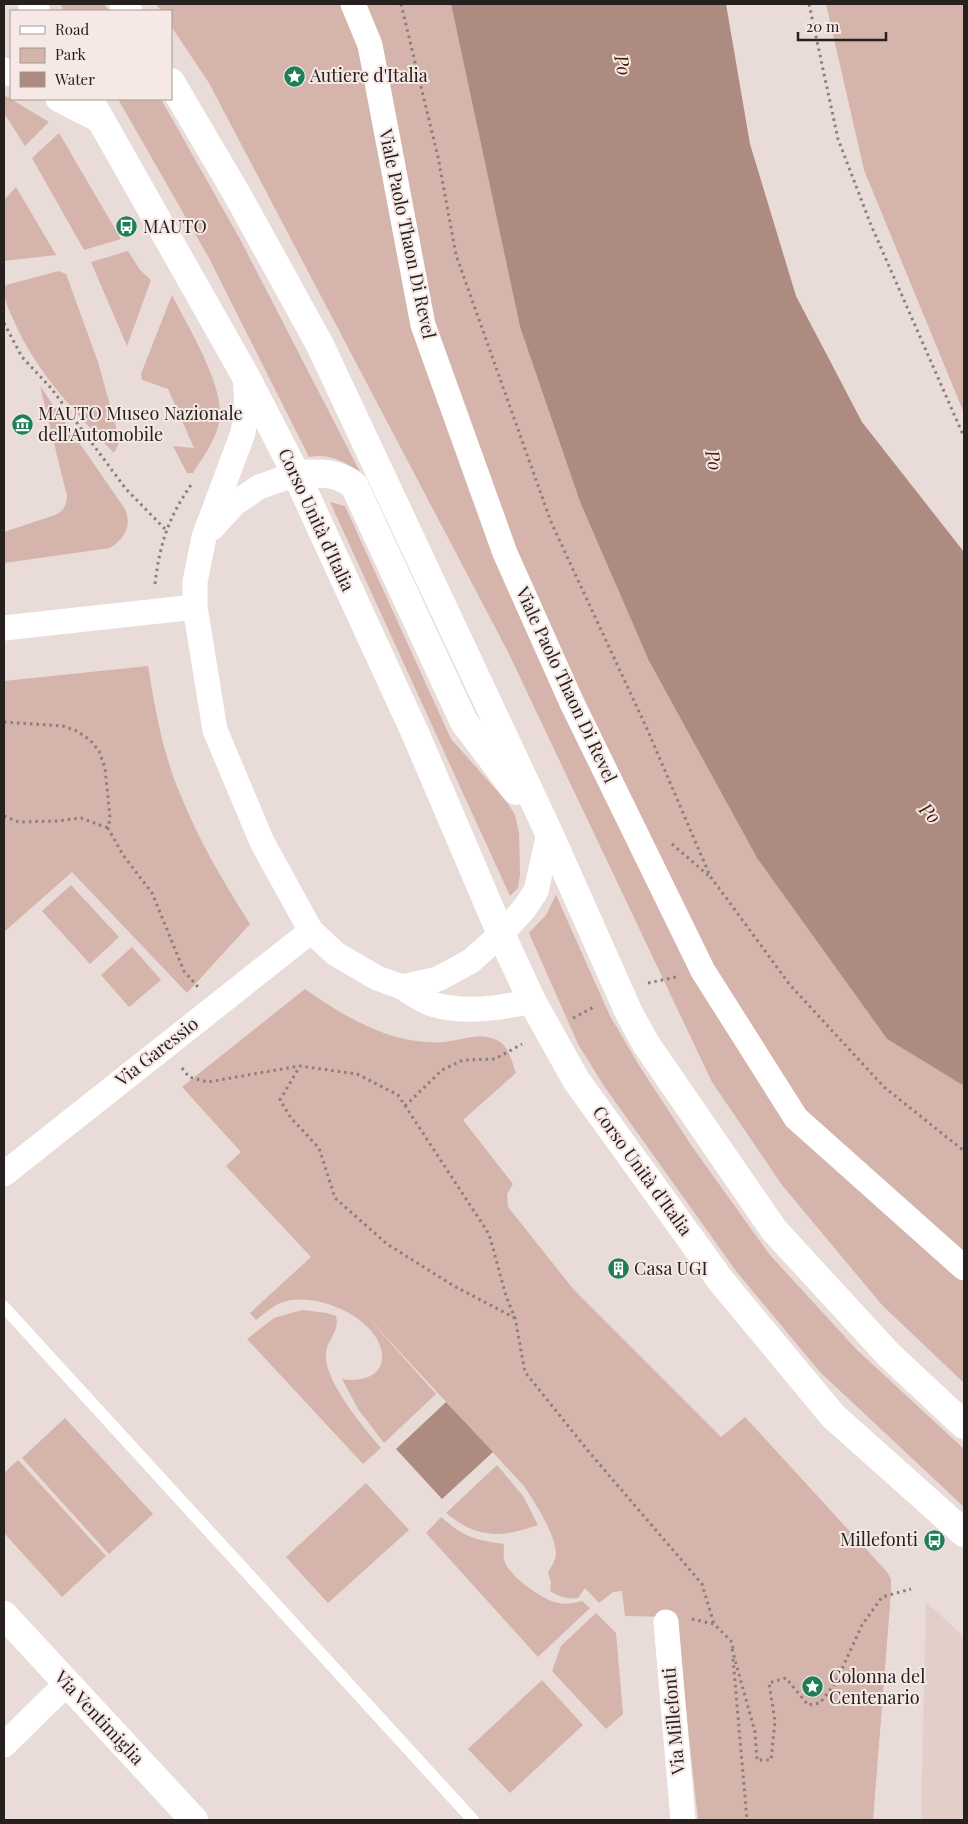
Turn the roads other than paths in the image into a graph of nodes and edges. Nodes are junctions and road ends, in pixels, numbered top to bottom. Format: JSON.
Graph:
{"nodes":[{"id":1,"x":353,"y":4,"type":"edge"},
{"id":2,"x":172,"y":84,"type":"edge"},
{"id":3,"x":61,"y":100,"type":"edge"},
{"id":4,"x":95,"y":110,"type":"edge"},
{"id":5,"x":245,"y":375,"type":"junction"},
{"id":6,"x":296,"y":474,"type":"junction"},
{"id":7,"x":204,"y":537,"type":"junction"},
{"id":8,"x":195,"y":607,"type":"junction"},
{"id":9,"x":4,"y":628,"type":"edge"},
{"id":10,"x":549,"y":834,"type":"junction"},
{"id":11,"x":311,"y":930,"type":"junction"},
{"id":12,"x":501,"y":934,"type":"junction"},
{"id":13,"x":402,"y":987,"type":"junction"},
{"id":14,"x":532,"y":1001,"type":"junction"},
{"id":15,"x":4,"y":1174,"type":"edge"},
{"id":16,"x":964,"y":1268,"type":"edge"},
{"id":17,"x":4,"y":1308,"type":"edge"},
{"id":18,"x":964,"y":1424,"type":"edge"},
{"id":19,"x":964,"y":1533,"type":"edge"},
{"id":20,"x":4,"y":1615,"type":"edge"},
{"id":21,"x":666,"y":1622,"type":"road end"},
{"id":22,"x":67,"y":1683,"type":"junction"},
{"id":23,"x":4,"y":1746,"type":"edge"},
{"id":24,"x":194,"y":1820,"type":"edge"},
{"id":25,"x":473,"y":1820,"type":"edge"},
{"id":26,"x":683,"y":1820,"type":"edge"}],
"edges":[{"from":1,"to":16,"type":"street","name":"Viale Paolo Thaon Di Revel"},
{"from":2,"to":10,"type":"main road"},
{"from":3,"to":4,"type":"street","name":"Corso Unità d'Italia"},
{"from":4,"to":5,"type":"main road","name":"Corso Unità d'Italia"},
{"from":5,"to":6,"type":"main road","name":"Corso Unità d'Italia"},
{"from":5,"to":7,"type":"street"},
{"from":6,"to":7,"type":"street"},
{"from":6,"to":10,"type":"main road"},
{"from":6,"to":12,"type":"main road","name":"Corso Unità d'Italia"},
{"from":7,"to":8,"type":"street"},
{"from":8,"to":9,"type":"street"},
{"from":8,"to":11,"type":"street"},
{"from":10,"to":12,"type":"street"},
{"from":10,"to":18,"type":"main road"},
{"from":11,"to":13,"type":"street"},
{"from":11,"to":15,"type":"street","name":"Via Garessio"},
{"from":12,"to":13,"type":"street"},
{"from":12,"to":14,"type":"main road","name":"Corso Unità d'Italia"},
{"from":13,"to":14,"type":"street"},
{"from":14,"to":19,"type":"main road","name":"Corso Unità d'Italia"},
{"from":17,"to":25,"type":"lane"},
{"from":20,"to":22,"type":"main road","name":"Via Ventimiglia"},
{"from":21,"to":26,"type":"street","name":"Via Millefonti"},
{"from":22,"to":23,"type":"street"},
{"from":22,"to":24,"type":"main road","name":"Via Ventimiglia"}]}
